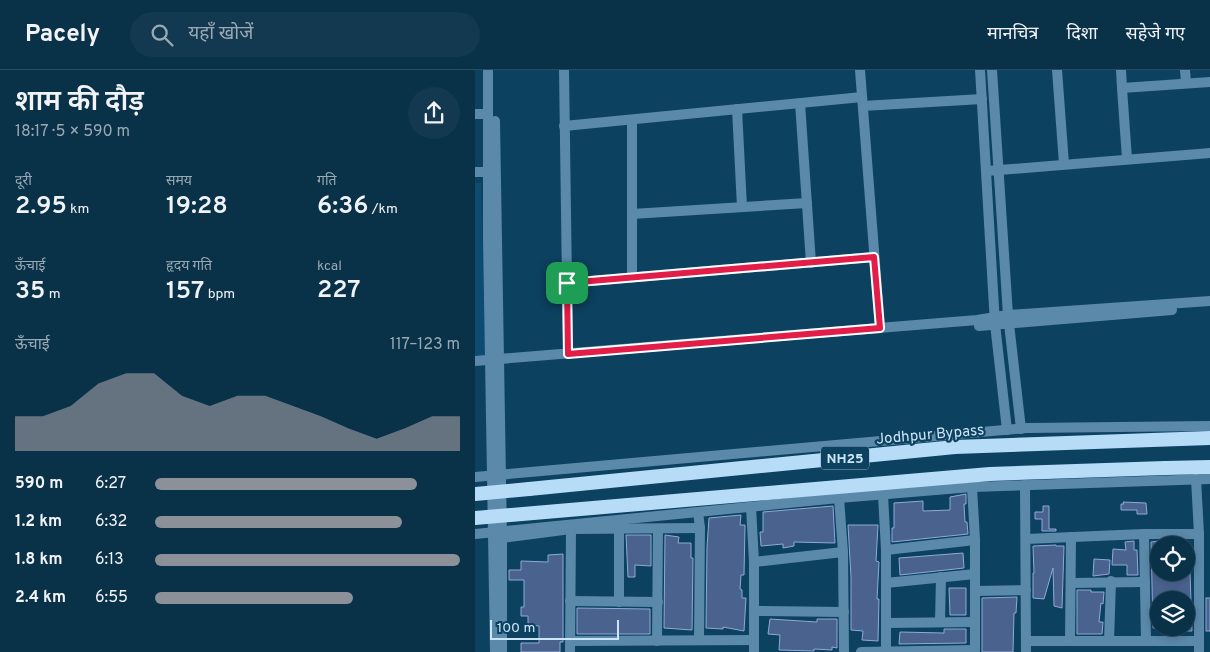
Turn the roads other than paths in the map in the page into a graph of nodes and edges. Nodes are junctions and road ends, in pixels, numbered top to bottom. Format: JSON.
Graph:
{"nodes":[{"id":1,"x":488,"y":70,"type":"edge"},
{"id":2,"x":495,"y":70,"type":"edge"},
{"id":3,"x":563,"y":70,"type":"edge"},
{"id":4,"x":860,"y":70,"type":"edge"},
{"id":5,"x":980,"y":70,"type":"edge"},
{"id":6,"x":992,"y":70,"type":"edge"},
{"id":7,"x":1057,"y":70,"type":"edge"},
{"id":8,"x":1121,"y":70,"type":"edge"},
{"id":9,"x":1185,"y":70,"type":"edge"},
{"id":10,"x":1210,"y":82,"type":"edge"},
{"id":11,"x":1186,"y":84,"type":"junction"},
{"id":12,"x":1122,"y":88,"type":"junction"},
{"id":13,"x":982,"y":100,"type":"junction"},
{"id":14,"x":862,"y":101,"type":"junction"},
{"id":15,"x":800,"y":103,"type":"junction"},
{"id":16,"x":737,"y":109,"type":"junction"},
{"id":17,"x":475,"y":114,"type":"edge"},
{"id":18,"x":488,"y":114,"type":"junction"},
{"id":19,"x":632,"y":120,"type":"junction"},
{"id":20,"x":564,"y":126,"type":"junction"},
{"id":21,"x":1210,"y":153,"type":"edge"},
{"id":22,"x":1127,"y":159,"type":"junction"},
{"id":23,"x":1064,"y":164,"type":"junction"},
{"id":24,"x":998,"y":170,"type":"junction"},
{"id":25,"x":987,"y":171,"type":"junction"},
{"id":26,"x":475,"y":172,"type":"edge"},
{"id":27,"x":491,"y":172,"type":"junction"},
{"id":28,"x":807,"y":203,"type":"junction"},
{"id":29,"x":742,"y":207,"type":"junction"},
{"id":30,"x":632,"y":214,"type":"junction"},
{"id":31,"x":874,"y":257,"type":"junction"},
{"id":32,"x":811,"y":263,"type":"junction"},
{"id":33,"x":632,"y":277,"type":"junction"},
{"id":34,"x":567,"y":283,"type":"junction"},
{"id":35,"x":1210,"y":300,"type":"edge"},
{"id":36,"x":1210,"y":307,"type":"edge"},
{"id":37,"x":1008,"y":319,"type":"junction"},
{"id":38,"x":995,"y":320,"type":"junction"},
{"id":39,"x":880,"y":328,"type":"junction"},
{"id":40,"x":568,"y":354,"type":"junction"},
{"id":41,"x":475,"y":361,"type":"edge"},
{"id":42,"x":494,"y":363,"type":"junction"},
{"id":43,"x":475,"y":368,"type":"edge"},
{"id":44,"x":1210,"y":426,"type":"edge"},
{"id":45,"x":1021,"y":429,"type":"junction"},
{"id":46,"x":1007,"y":430,"type":"junction"},
{"id":47,"x":1210,"y":438,"type":"edge"},
{"id":48,"x":1210,"y":467,"type":"edge"},
{"id":49,"x":496,"y":475,"type":"junction"},
{"id":50,"x":475,"y":477,"type":"edge"},
{"id":51,"x":1196,"y":479,"type":"junction"},
{"id":52,"x":1210,"y":479,"type":"edge"},
{"id":53,"x":1025,"y":485,"type":"junction"},
{"id":54,"x":972,"y":487,"type":"junction"},
{"id":55,"x":475,"y":494,"type":"edge"},
{"id":56,"x":883,"y":495,"type":"junction"},
{"id":57,"x":839,"y":498,"type":"junction"},
{"id":58,"x":751,"y":507,"type":"junction"},
{"id":59,"x":699,"y":512,"type":"junction"},
{"id":60,"x":475,"y":518,"type":"edge"},
{"id":61,"x":657,"y":528,"type":"junction"},
{"id":62,"x":700,"y":528,"type":"junction"},
{"id":63,"x":571,"y":529,"type":"junction"},
{"id":64,"x":619,"y":529,"type":"junction"},
{"id":65,"x":475,"y":534,"type":"edge"},
{"id":66,"x":1144,"y":534,"type":"junction"},
{"id":67,"x":1199,"y":534,"type":"junction"},
{"id":68,"x":499,"y":535,"type":"junction"},
{"id":69,"x":1071,"y":537,"type":"junction"},
{"id":70,"x":1026,"y":539,"type":"junction"},
{"id":71,"x":975,"y":540,"type":"junction"},
{"id":72,"x":886,"y":550,"type":"junction"},
{"id":73,"x":843,"y":552,"type":"junction"},
{"id":74,"x":754,"y":562,"type":"junction"},
{"id":75,"x":975,"y":574,"type":"junction"},
{"id":76,"x":941,"y":577,"type":"junction"},
{"id":77,"x":1111,"y":582,"type":"junction"},
{"id":78,"x":1145,"y":582,"type":"junction"},
{"id":79,"x":886,"y":583,"type":"junction"},
{"id":80,"x":1072,"y":583,"type":"junction"},
{"id":81,"x":1026,"y":590,"type":"junction"},
{"id":82,"x":975,"y":591,"type":"junction"},
{"id":83,"x":570,"y":601,"type":"junction"},
{"id":84,"x":619,"y":602,"type":"junction"},
{"id":85,"x":657,"y":602,"type":"junction"},
{"id":86,"x":754,"y":611,"type":"junction"},
{"id":87,"x":844,"y":612,"type":"junction"},
{"id":88,"x":940,"y":622,"type":"junction"},
{"id":89,"x":975,"y":622,"type":"junction"},
{"id":90,"x":886,"y":623,"type":"junction"},
{"id":91,"x":657,"y":640,"type":"junction"},
{"id":92,"x":699,"y":640,"type":"junction"},
{"id":93,"x":754,"y":640,"type":"junction"},
{"id":94,"x":570,"y":641,"type":"junction"},
{"id":95,"x":611,"y":641,"type":"junction"},
{"id":96,"x":1026,"y":641,"type":"junction"},
{"id":97,"x":1070,"y":641,"type":"junction"},
{"id":98,"x":1109,"y":641,"type":"junction"},
{"id":99,"x":1145,"y":641,"type":"junction"},
{"id":100,"x":1199,"y":641,"type":"junction"},
{"id":101,"x":975,"y":651,"type":"edge"},
{"id":102,"x":495,"y":652,"type":"edge"},
{"id":103,"x":502,"y":652,"type":"edge"},
{"id":104,"x":570,"y":652,"type":"edge"},
{"id":105,"x":611,"y":652,"type":"edge"},
{"id":106,"x":754,"y":652,"type":"edge"},
{"id":107,"x":844,"y":652,"type":"edge"},
{"id":108,"x":861,"y":652,"type":"edge"},
{"id":109,"x":886,"y":652,"type":"edge"},
{"id":110,"x":934,"y":652,"type":"edge"},
{"id":111,"x":1026,"y":652,"type":"edge"},
{"id":112,"x":1199,"y":652,"type":"edge"}],
"edges":[{"from":1,"to":18,"type":"street"},
{"from":2,"to":27,"type":"street"},
{"from":3,"to":20,"type":"street"},
{"from":4,"to":14,"type":"street"},
{"from":5,"to":13,"type":"street"},
{"from":6,"to":24,"type":"street"},
{"from":7,"to":23,"type":"street"},
{"from":8,"to":12,"type":"street"},
{"from":9,"to":11,"type":"street"},
{"from":10,"to":11,"type":"street"},
{"from":11,"to":12,"type":"street"},
{"from":12,"to":22,"type":"street"},
{"from":13,"to":14,"type":"street"},
{"from":13,"to":25,"type":"street"},
{"from":14,"to":15,"type":"street"},
{"from":14,"to":31,"type":"street"},
{"from":15,"to":16,"type":"street"},
{"from":15,"to":28,"type":"street"},
{"from":16,"to":19,"type":"street"},
{"from":16,"to":29,"type":"street"},
{"from":17,"to":18,"type":"street"},
{"from":18,"to":27,"type":"street"},
{"from":19,"to":20,"type":"street"},
{"from":19,"to":30,"type":"street"},
{"from":20,"to":34,"type":"street"},
{"from":21,"to":22,"type":"street"},
{"from":22,"to":23,"type":"street"},
{"from":23,"to":24,"type":"street"},
{"from":24,"to":25,"type":"street"},
{"from":24,"to":37,"type":"street"},
{"from":25,"to":38,"type":"street"},
{"from":26,"to":27,"type":"street"},
{"from":27,"to":42,"type":"street"},
{"from":28,"to":29,"type":"street"},
{"from":28,"to":32,"type":"street"},
{"from":29,"to":30,"type":"street"},
{"from":30,"to":33,"type":"street"},
{"from":31,"to":32,"type":"street"},
{"from":31,"to":39,"type":"street"},
{"from":32,"to":33,"type":"street"},
{"from":33,"to":34,"type":"street"},
{"from":34,"to":40,"type":"street"},
{"from":35,"to":37,"type":"street"},
{"from":36,"to":37,"type":"street"},
{"from":37,"to":38,"type":"street"},
{"from":37,"to":45,"type":"street"},
{"from":38,"to":39,"type":"street"},
{"from":38,"to":42,"type":"street"},
{"from":38,"to":46,"type":"street"},
{"from":39,"to":40,"type":"street"},
{"from":40,"to":42,"type":"street"},
{"from":41,"to":42,"type":"street"},
{"from":42,"to":43,"type":"street"},
{"from":42,"to":49,"type":"street"},
{"from":44,"to":45,"type":"street"},
{"from":45,"to":46,"type":"street"},
{"from":46,"to":49,"type":"street"},
{"from":47,"to":55,"type":"highway","name":"Jodhpur Bypass","number":"NH25","bridge":true},
{"from":48,"to":60,"type":"highway","bridge":true},
{"from":49,"to":50,"type":"street"},
{"from":49,"to":68,"type":"street"},
{"from":51,"to":52,"type":"street"},
{"from":51,"to":53,"type":"street"},
{"from":51,"to":67,"type":"street"},
{"from":53,"to":54,"type":"street"},
{"from":53,"to":70,"type":"street"},
{"from":54,"to":56,"type":"street"},
{"from":54,"to":71,"type":"street"},
{"from":56,"to":57,"type":"street"},
{"from":56,"to":72,"type":"street"},
{"from":57,"to":58,"type":"street"},
{"from":57,"to":73,"type":"street"},
{"from":58,"to":59,"type":"street"},
{"from":58,"to":74,"type":"street"},
{"from":59,"to":62,"type":"street"},
{"from":59,"to":68,"type":"street"},
{"from":61,"to":62,"type":"street"},
{"from":61,"to":64,"type":"street"},
{"from":61,"to":85,"type":"street"},
{"from":62,"to":92,"type":"street"},
{"from":63,"to":64,"type":"street"},
{"from":63,"to":68,"type":"street"},
{"from":63,"to":83,"type":"street"},
{"from":64,"to":84,"type":"street"},
{"from":65,"to":68,"type":"street"},
{"from":66,"to":67,"type":"street"},
{"from":66,"to":69,"type":"street"},
{"from":66,"to":78,"type":"street"},
{"from":67,"to":100,"type":"street"},
{"from":68,"to":102,"type":"street"},
{"from":68,"to":103,"type":"street"},
{"from":69,"to":70,"type":"street"},
{"from":69,"to":80,"type":"street"},
{"from":70,"to":81,"type":"street"},
{"from":71,"to":72,"type":"street"},
{"from":71,"to":75,"type":"street"},
{"from":72,"to":79,"type":"street"},
{"from":73,"to":74,"type":"street"},
{"from":73,"to":87,"type":"street"},
{"from":74,"to":86,"type":"street"},
{"from":75,"to":76,"type":"street"},
{"from":75,"to":82,"type":"street"},
{"from":76,"to":79,"type":"street"},
{"from":76,"to":88,"type":"street"},
{"from":77,"to":78,"type":"street"},
{"from":77,"to":80,"type":"street"},
{"from":77,"to":98,"type":"street"},
{"from":78,"to":99,"type":"street"},
{"from":79,"to":90,"type":"street"},
{"from":80,"to":97,"type":"street"},
{"from":81,"to":82,"type":"street"},
{"from":81,"to":96,"type":"street"},
{"from":82,"to":89,"type":"street"},
{"from":83,"to":84,"type":"street"},
{"from":83,"to":94,"type":"street"},
{"from":84,"to":85,"type":"street"},
{"from":85,"to":91,"type":"street"},
{"from":86,"to":87,"type":"street"},
{"from":86,"to":93,"type":"street"},
{"from":87,"to":107,"type":"street"},
{"from":88,"to":89,"type":"street"},
{"from":88,"to":90,"type":"street"},
{"from":89,"to":101,"type":"street"},
{"from":90,"to":109,"type":"street"},
{"from":91,"to":92,"type":"street"},
{"from":91,"to":95,"type":"street"},
{"from":92,"to":93,"type":"street"},
{"from":93,"to":106,"type":"street"},
{"from":94,"to":95,"type":"street"},
{"from":94,"to":104,"type":"street"},
{"from":95,"to":105,"type":"street"},
{"from":96,"to":97,"type":"street"},
{"from":96,"to":111,"type":"street"},
{"from":97,"to":98,"type":"street"},
{"from":98,"to":99,"type":"street"},
{"from":99,"to":100,"type":"street"},
{"from":100,"to":112,"type":"street"},
{"from":101,"to":110,"type":"street"},
{"from":108,"to":109,"type":"street"},
{"from":109,"to":110,"type":"street"}]}
